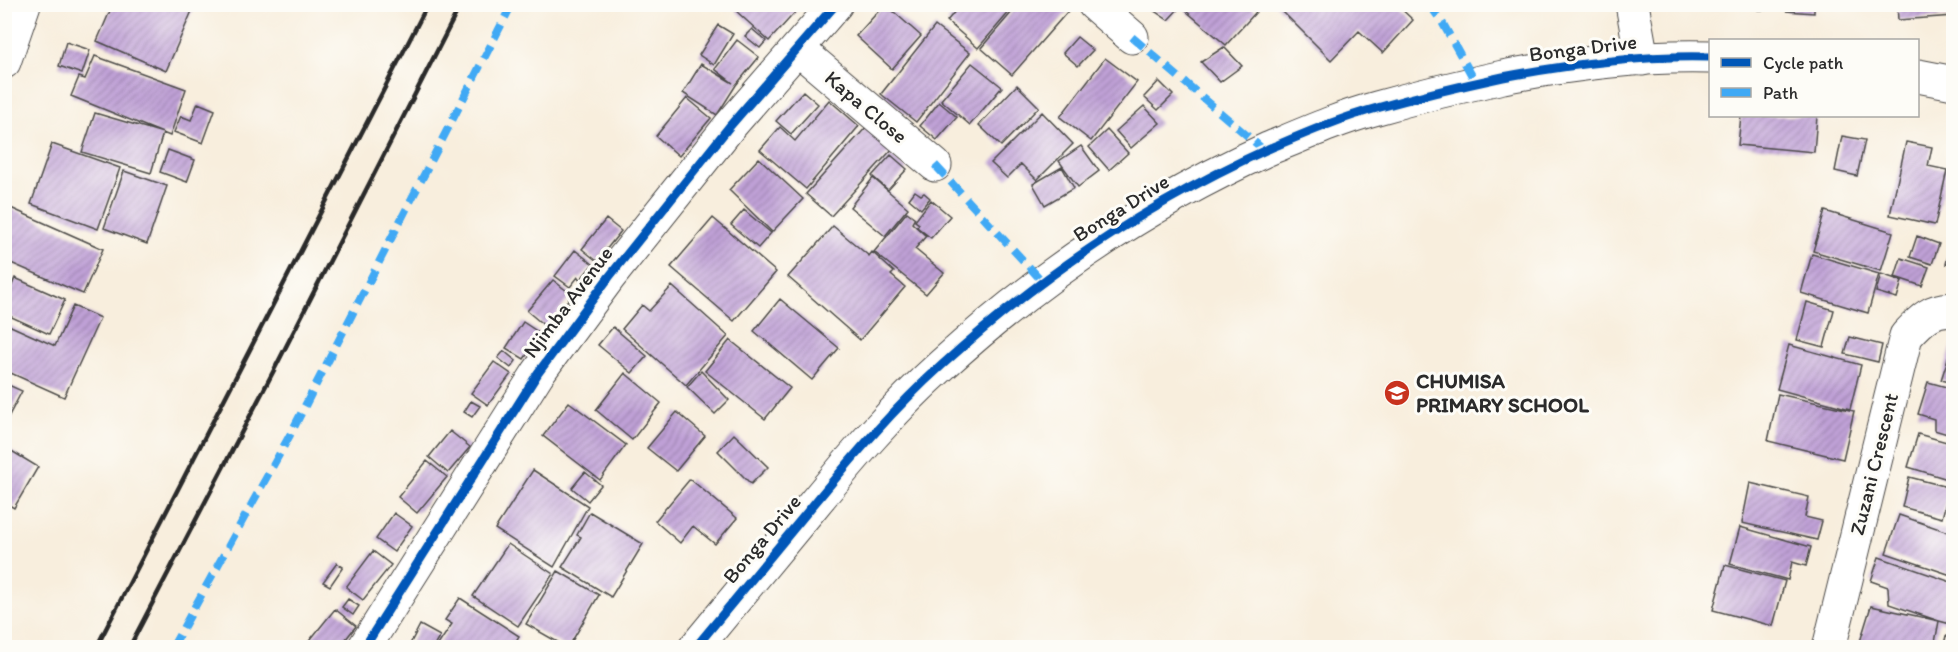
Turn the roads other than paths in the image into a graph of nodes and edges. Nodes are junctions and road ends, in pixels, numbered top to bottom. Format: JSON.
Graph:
{"nodes":[{"id":1,"x":24,"y":4,"type":"edge"},
{"id":2,"x":836,"y":4,"type":"edge"},
{"id":3,"x":1094,"y":4,"type":"edge"},
{"id":4,"x":1632,"y":4,"type":"edge"},
{"id":5,"x":1132,"y":37,"type":"dead end"},
{"id":6,"x":798,"y":49,"type":"junction"},
{"id":7,"x":6,"y":57,"type":"edge"},
{"id":8,"x":1709,"y":57,"type":"edge"},
{"id":9,"x":1642,"y":58,"type":"junction"},
{"id":10,"x":1919,"y":76,"type":"edge"},
{"id":11,"x":1953,"y":83,"type":"edge"},
{"id":12,"x":934,"y":165,"type":"dead end"},
{"id":13,"x":1953,"y":310,"type":"edge"},
{"id":14,"x":364,"y":648,"type":"edge"},
{"id":15,"x":695,"y":648,"type":"edge"},
{"id":16,"x":1829,"y":648,"type":"edge"}],
"edges":[{"from":1,"to":7,"type":"street"},
{"from":2,"to":6,"type":"street","name":"Njimba Avenue"},
{"from":3,"to":5,"type":"street"},
{"from":4,"to":9,"type":"street"},
{"from":6,"to":12,"type":"street","name":"Kapa Close"},
{"from":6,"to":14,"type":"street","name":"Njimba Avenue"},
{"from":8,"to":9,"type":"street","name":"Bonga Drive"},
{"from":9,"to":15,"type":"street","name":"Bonga Drive"},
{"from":10,"to":11,"type":"street"},
{"from":13,"to":16,"type":"street","name":"Zuzani Crescent"}]}
